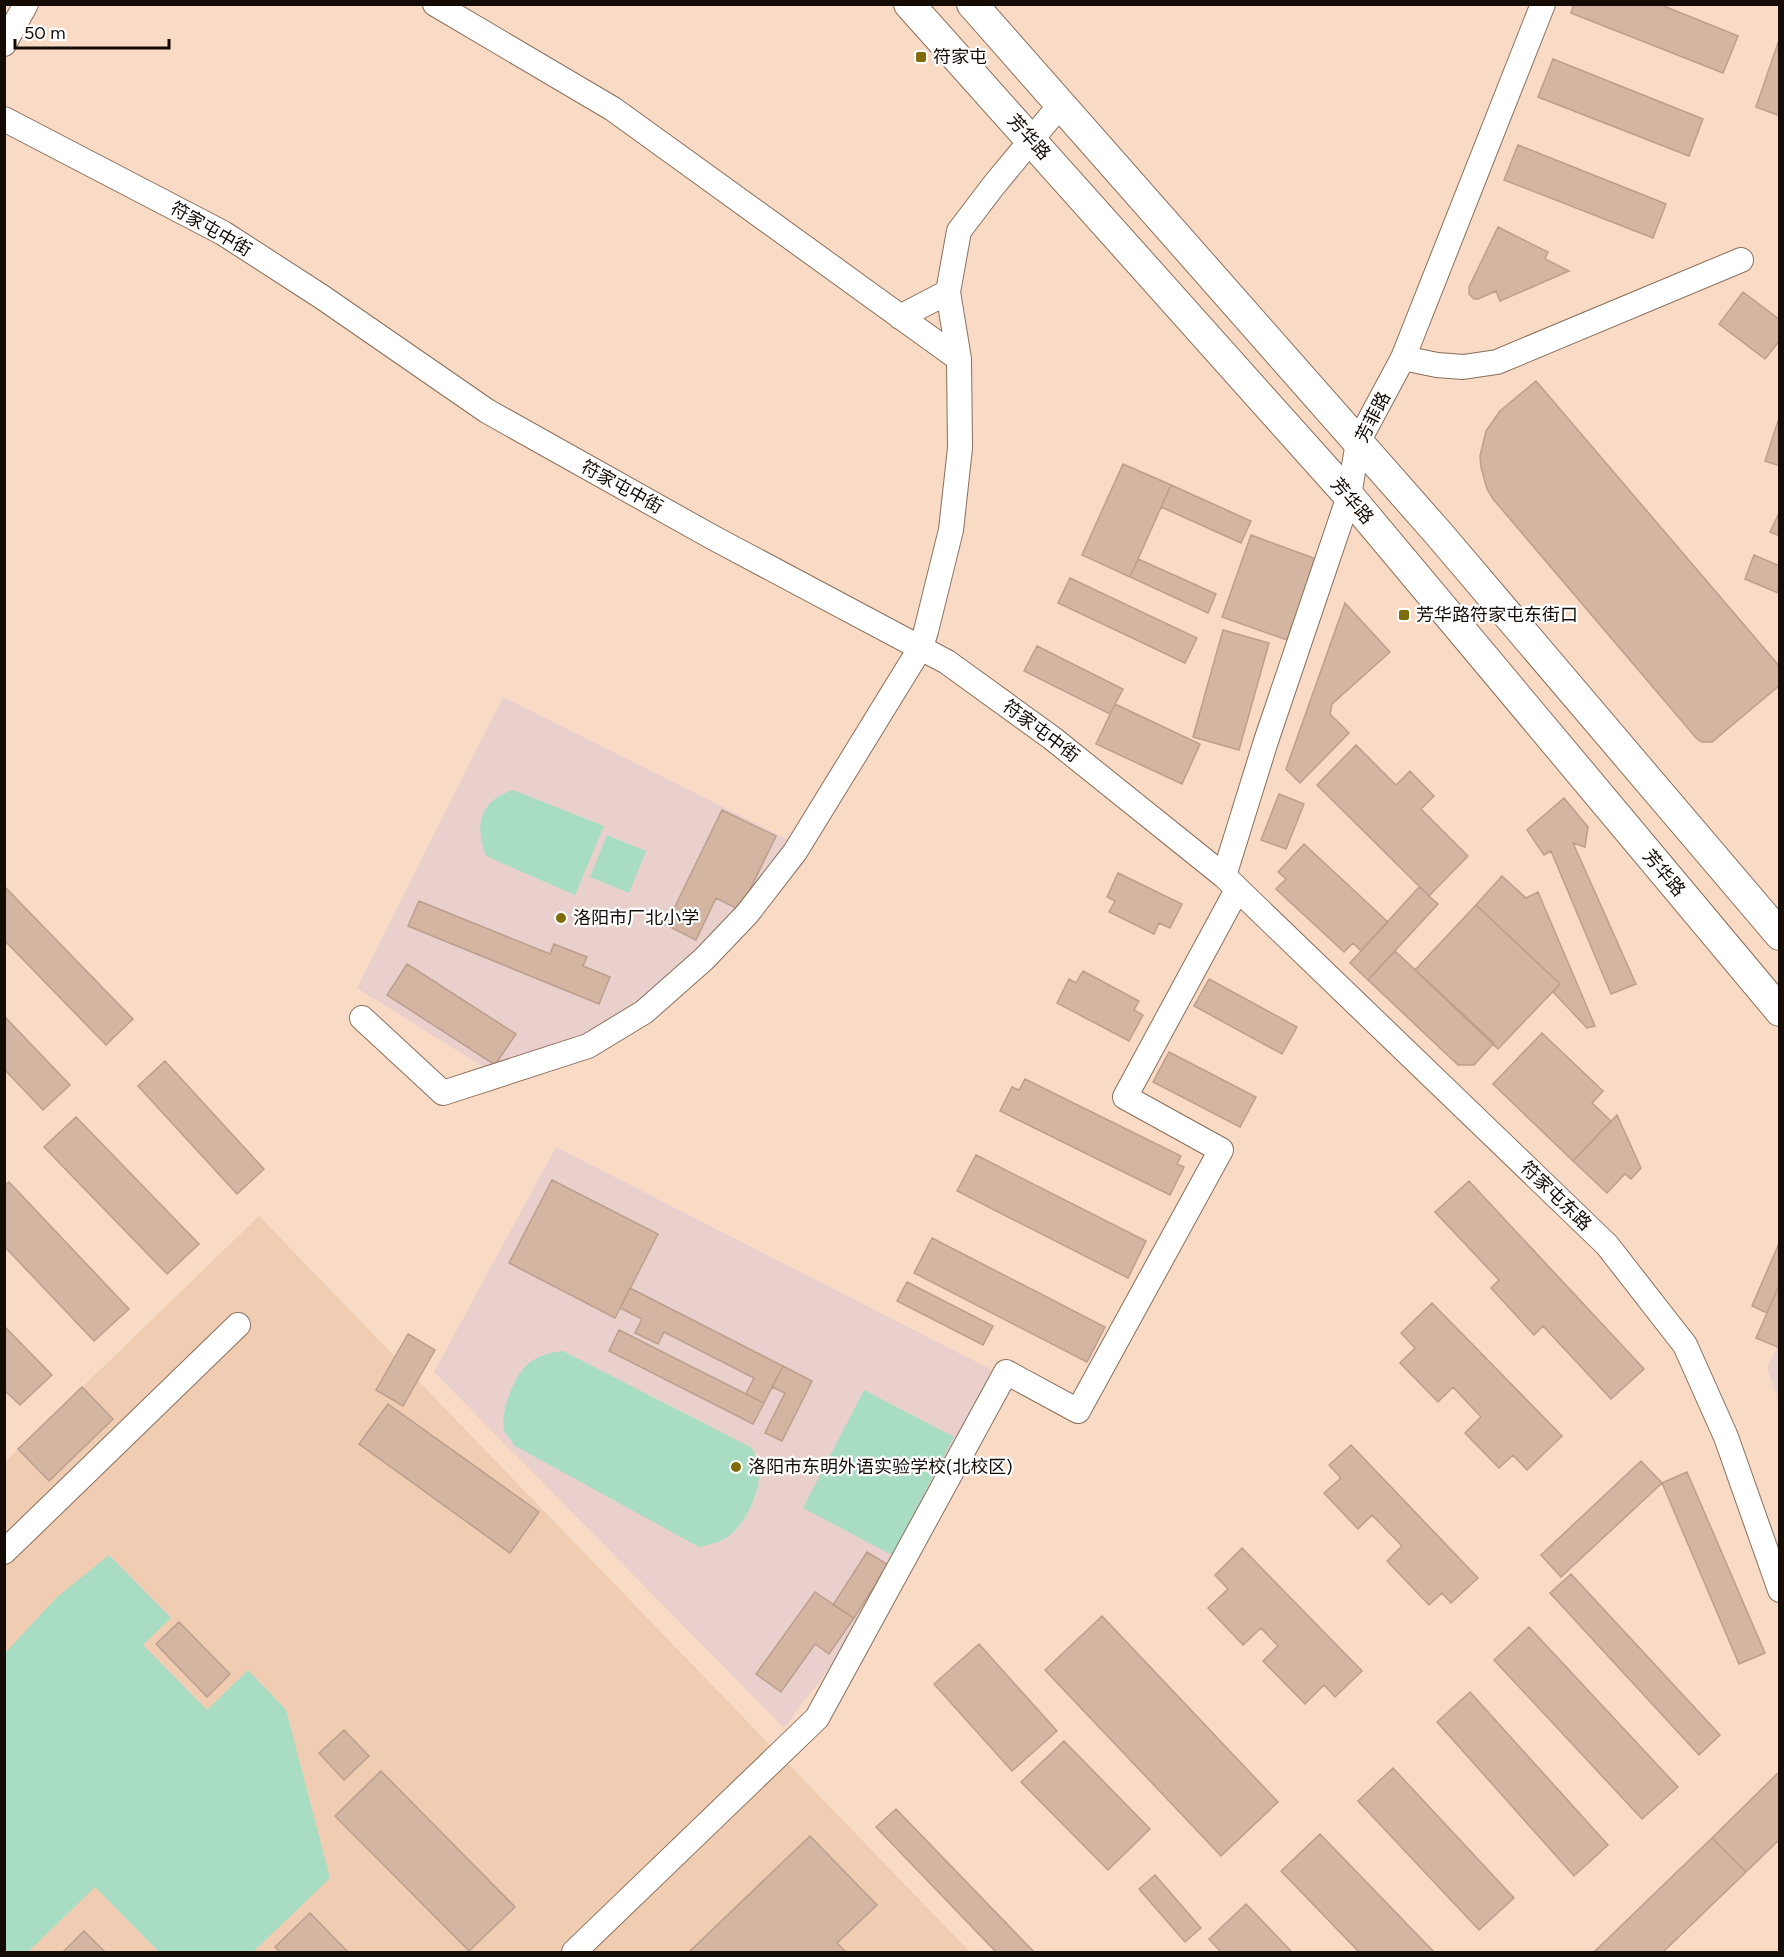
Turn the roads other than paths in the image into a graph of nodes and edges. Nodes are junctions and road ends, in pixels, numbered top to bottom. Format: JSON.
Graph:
{"nodes":[{"id":1,"x":26,"y":4,"type":"edge"},
{"id":2,"x":435,"y":4,"type":"edge"},
{"id":3,"x":909,"y":4,"type":"edge"},
{"id":4,"x":972,"y":4,"type":"edge"},
{"id":5,"x":1543,"y":4,"type":"edge"},
{"id":6,"x":4,"y":44,"type":"edge"},
{"id":7,"x":1061,"y":104,"type":"junction"},
{"id":8,"x":4,"y":119,"type":"edge"},
{"id":9,"x":1032,"y":140,"type":"junction"},
{"id":10,"x":1741,"y":260,"type":"dead end"},
{"id":11,"x":948,"y":292,"type":"junction"},
{"id":12,"x":900,"y":317,"type":"junction"},
{"id":13,"x":1403,"y":358,"type":"junction"},
{"id":14,"x":959,"y":359,"type":"junction"},
{"id":15,"x":1358,"y":442,"type":"junction"},
{"id":16,"x":1348,"y":496,"type":"junction"},
{"id":17,"x":921,"y":647,"type":"junction"},
{"id":18,"x":1231,"y":883,"type":"junction"},
{"id":19,"x":1779,"y":935,"type":"edge"},
{"id":20,"x":1779,"y":1011,"type":"edge"},
{"id":21,"x":362,"y":1018,"type":"dead end"},
{"id":22,"x":238,"y":1325,"type":"dead end"},
{"id":23,"x":4,"y":1552,"type":"edge"},
{"id":24,"x":1779,"y":1590,"type":"edge"},
{"id":25,"x":574,"y":1953,"type":"edge"}],
"edges":[{"from":1,"to":6,"type":"street"},
{"from":2,"to":12,"type":"street"},
{"from":3,"to":9,"type":"main road","name":"芳华路"},
{"from":4,"to":7,"type":"main road"},
{"from":5,"to":13,"type":"street","name":"芳菲路"},
{"from":7,"to":9,"type":"street"},
{"from":7,"to":15,"type":"main road"},
{"from":8,"to":17,"type":"street","name":"符家屯中街"},
{"from":9,"to":11,"type":"street"},
{"from":9,"to":16,"type":"main road","name":"芳华路"},
{"from":10,"to":13,"type":"street"},
{"from":11,"to":12,"type":"street"},
{"from":11,"to":14,"type":"street"},
{"from":12,"to":14,"type":"street"},
{"from":13,"to":15,"type":"street","name":"芳菲路"},
{"from":14,"to":17,"type":"street"},
{"from":15,"to":16,"type":"street","name":"芳菲路"},
{"from":15,"to":19,"type":"main road"},
{"from":16,"to":18,"type":"street","name":"芳菲路"},
{"from":16,"to":20,"type":"main road","name":"芳华路"},
{"from":17,"to":18,"type":"street","name":"符家屯中街"},
{"from":17,"to":21,"type":"street"},
{"from":18,"to":24,"type":"street","name":"符家屯东路"},
{"from":18,"to":25,"type":"street","name":"芳菲路"},
{"from":22,"to":23,"type":"street"}]}
